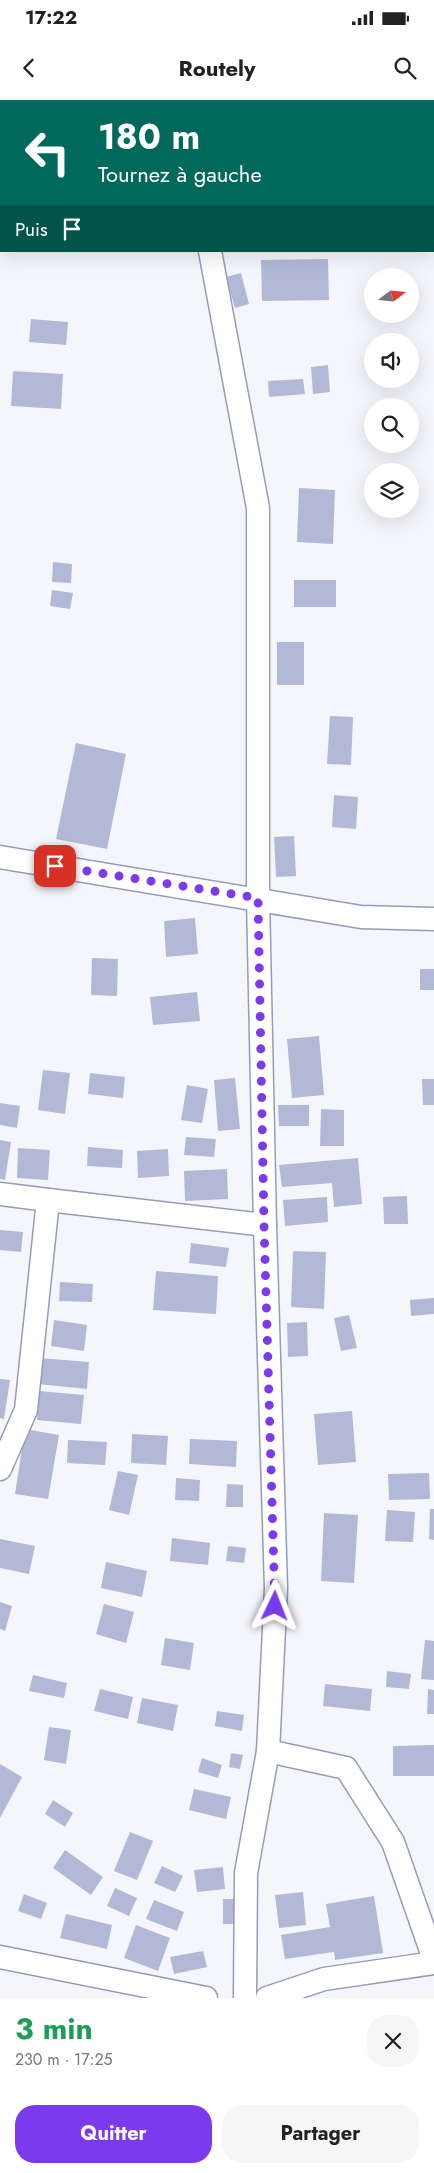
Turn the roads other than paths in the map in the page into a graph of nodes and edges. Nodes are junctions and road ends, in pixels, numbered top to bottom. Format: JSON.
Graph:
{"nodes":[{"id":1,"x":210,"y":252,"type":"edge"},
{"id":2,"x":0,"y":857,"type":"edge"},
{"id":3,"x":258,"y":898,"type":"junction"},
{"id":4,"x":434,"y":919,"type":"edge"},
{"id":5,"x":0,"y":1194,"type":"edge"},
{"id":6,"x":48,"y":1200,"type":"junction"},
{"id":7,"x":264,"y":1224,"type":"junction"},
{"id":8,"x":0,"y":1469,"type":"edge"},
{"id":9,"x":268,"y":1751,"type":"junction"},
{"id":10,"x":0,"y":1957,"type":"edge"},
{"id":11,"x":434,"y":1958,"type":"edge"},
{"id":12,"x":434,"y":1963,"type":"edge"},
{"id":13,"x":206,"y":1998,"type":"edge"},
{"id":14,"x":245,"y":1998,"type":"edge"},
{"id":15,"x":267,"y":1998,"type":"edge"}],
"edges":[{"from":1,"to":3,"type":"street"},
{"from":2,"to":3,"type":"street"},
{"from":3,"to":4,"type":"street"},
{"from":3,"to":7,"type":"street"},
{"from":5,"to":6,"type":"street"},
{"from":6,"to":7,"type":"street"},
{"from":6,"to":8,"type":"street"},
{"from":7,"to":9,"type":"street"},
{"from":9,"to":11,"type":"street"},
{"from":9,"to":14,"type":"street"},
{"from":10,"to":13,"type":"street"},
{"from":12,"to":15,"type":"street"}]}
